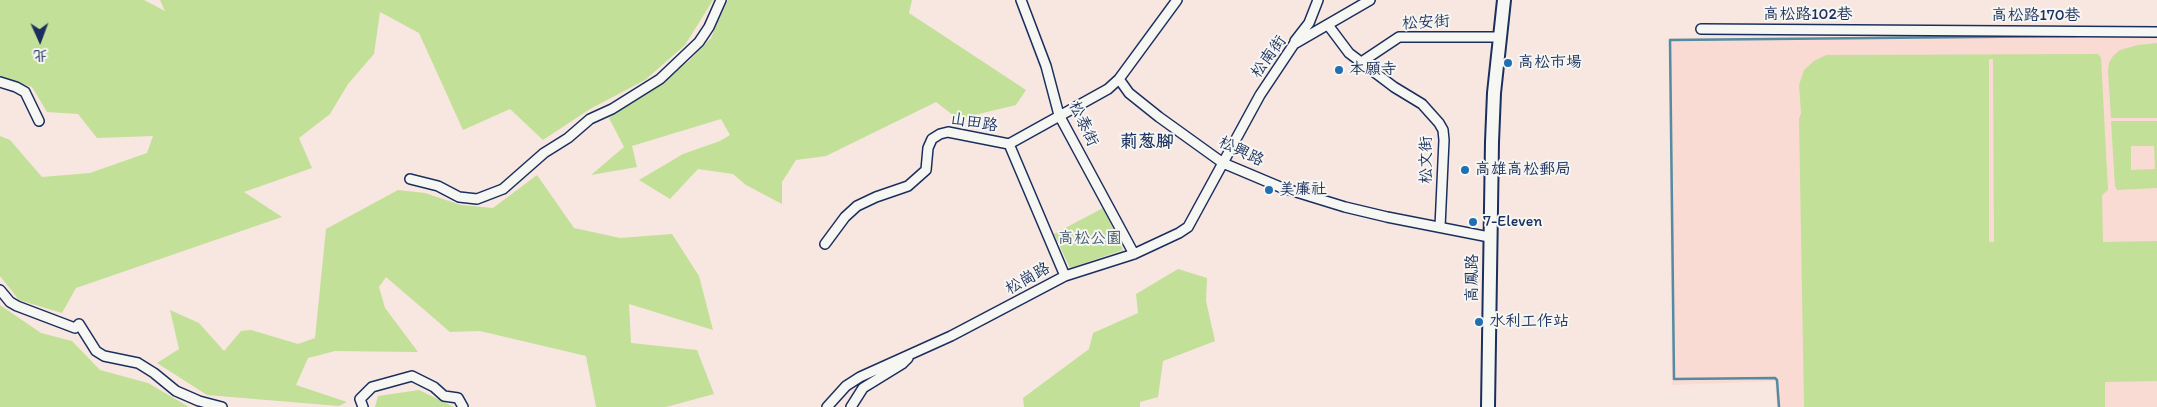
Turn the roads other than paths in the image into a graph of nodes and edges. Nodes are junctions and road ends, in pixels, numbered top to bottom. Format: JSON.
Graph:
{"nodes":[{"id":1,"x":721,"y":0,"type":"edge"},
{"id":2,"x":1021,"y":0,"type":"edge"},
{"id":3,"x":1177,"y":0,"type":"edge"},
{"id":4,"x":1318,"y":0,"type":"edge"},
{"id":5,"x":1370,"y":0,"type":"edge"},
{"id":6,"x":1504,"y":0,"type":"edge"},
{"id":7,"x":1328,"y":25,"type":"junction"},
{"id":8,"x":1701,"y":29,"type":"dead end"},
{"id":9,"x":1915,"y":30,"type":"joint"},
{"id":10,"x":2157,"y":32,"type":"edge"},
{"id":11,"x":1500,"y":37,"type":"junction"},
{"id":12,"x":1294,"y":44,"type":"junction"},
{"id":13,"x":1360,"y":63,"type":"junction"},
{"id":14,"x":1119,"y":79,"type":"junction"},
{"id":15,"x":0,"y":82,"type":"edge"},
{"id":16,"x":1059,"y":115,"type":"junction"},
{"id":17,"x":39,"y":121,"type":"dead end"},
{"id":18,"x":1009,"y":144,"type":"junction"},
{"id":19,"x":1223,"y":163,"type":"junction"},
{"id":20,"x":410,"y":179,"type":"dead end"},
{"id":21,"x":1440,"y":227,"type":"junction"},
{"id":22,"x":1489,"y":237,"type":"junction"},
{"id":23,"x":825,"y":244,"type":"dead end"},
{"id":24,"x":1134,"y":254,"type":"junction"},
{"id":25,"x":1065,"y":276,"type":"junction"},
{"id":26,"x":0,"y":290,"type":"edge"},
{"id":27,"x":914,"y":352,"type":"junction"},
{"id":28,"x":222,"y":407,"type":"edge"},
{"id":29,"x":363,"y":407,"type":"edge"},
{"id":30,"x":463,"y":407,"type":"edge"},
{"id":31,"x":827,"y":407,"type":"edge"},
{"id":32,"x":851,"y":407,"type":"edge"},
{"id":33,"x":1488,"y":407,"type":"edge"}],
"edges":[{"from":1,"to":20,"type":"street"},
{"from":2,"to":16,"type":"street","name":"松泰街"},
{"from":3,"to":14,"type":"street","name":"山田路"},
{"from":4,"to":12,"type":"street"},
{"from":5,"to":7,"type":"street","name":"松南街"},
{"from":6,"to":11,"type":"street","name":"高鳳路"},
{"from":7,"to":12,"type":"street","name":"松南街"},
{"from":7,"to":13,"type":"street","name":"松文街"},
{"from":8,"to":9,"type":"street","name":"高松路102巷"},
{"from":9,"to":10,"type":"street","name":"高松路170巷"},
{"from":11,"to":13,"type":"street","name":"松安街"},
{"from":11,"to":22,"type":"street","name":"高鳳路"},
{"from":12,"to":19,"type":"street","name":"松南街"},
{"from":13,"to":21,"type":"street","name":"松文街"},
{"from":14,"to":16,"type":"street","name":"山田路"},
{"from":14,"to":19,"type":"street","name":"松興路"},
{"from":15,"to":17,"type":"street"},
{"from":16,"to":18,"type":"street","name":"山田路"},
{"from":16,"to":24,"type":"street","name":"松泰街"},
{"from":18,"to":23,"type":"street","name":"山田路"},
{"from":18,"to":25,"type":"street"},
{"from":19,"to":21,"type":"street","name":"松興路"},
{"from":19,"to":24,"type":"street","name":"松崗路"},
{"from":21,"to":22,"type":"street","name":"松興路"},
{"from":22,"to":33,"type":"street","name":"高鳳路"},
{"from":24,"to":25,"type":"street","name":"松崗路"},
{"from":25,"to":27,"type":"street","name":"松崗路"},
{"from":26,"to":28,"type":"street"},
{"from":27,"to":31,"type":"street","name":"松崗路"},
{"from":27,"to":32,"type":"street"},
{"from":29,"to":30,"type":"street"}]}
